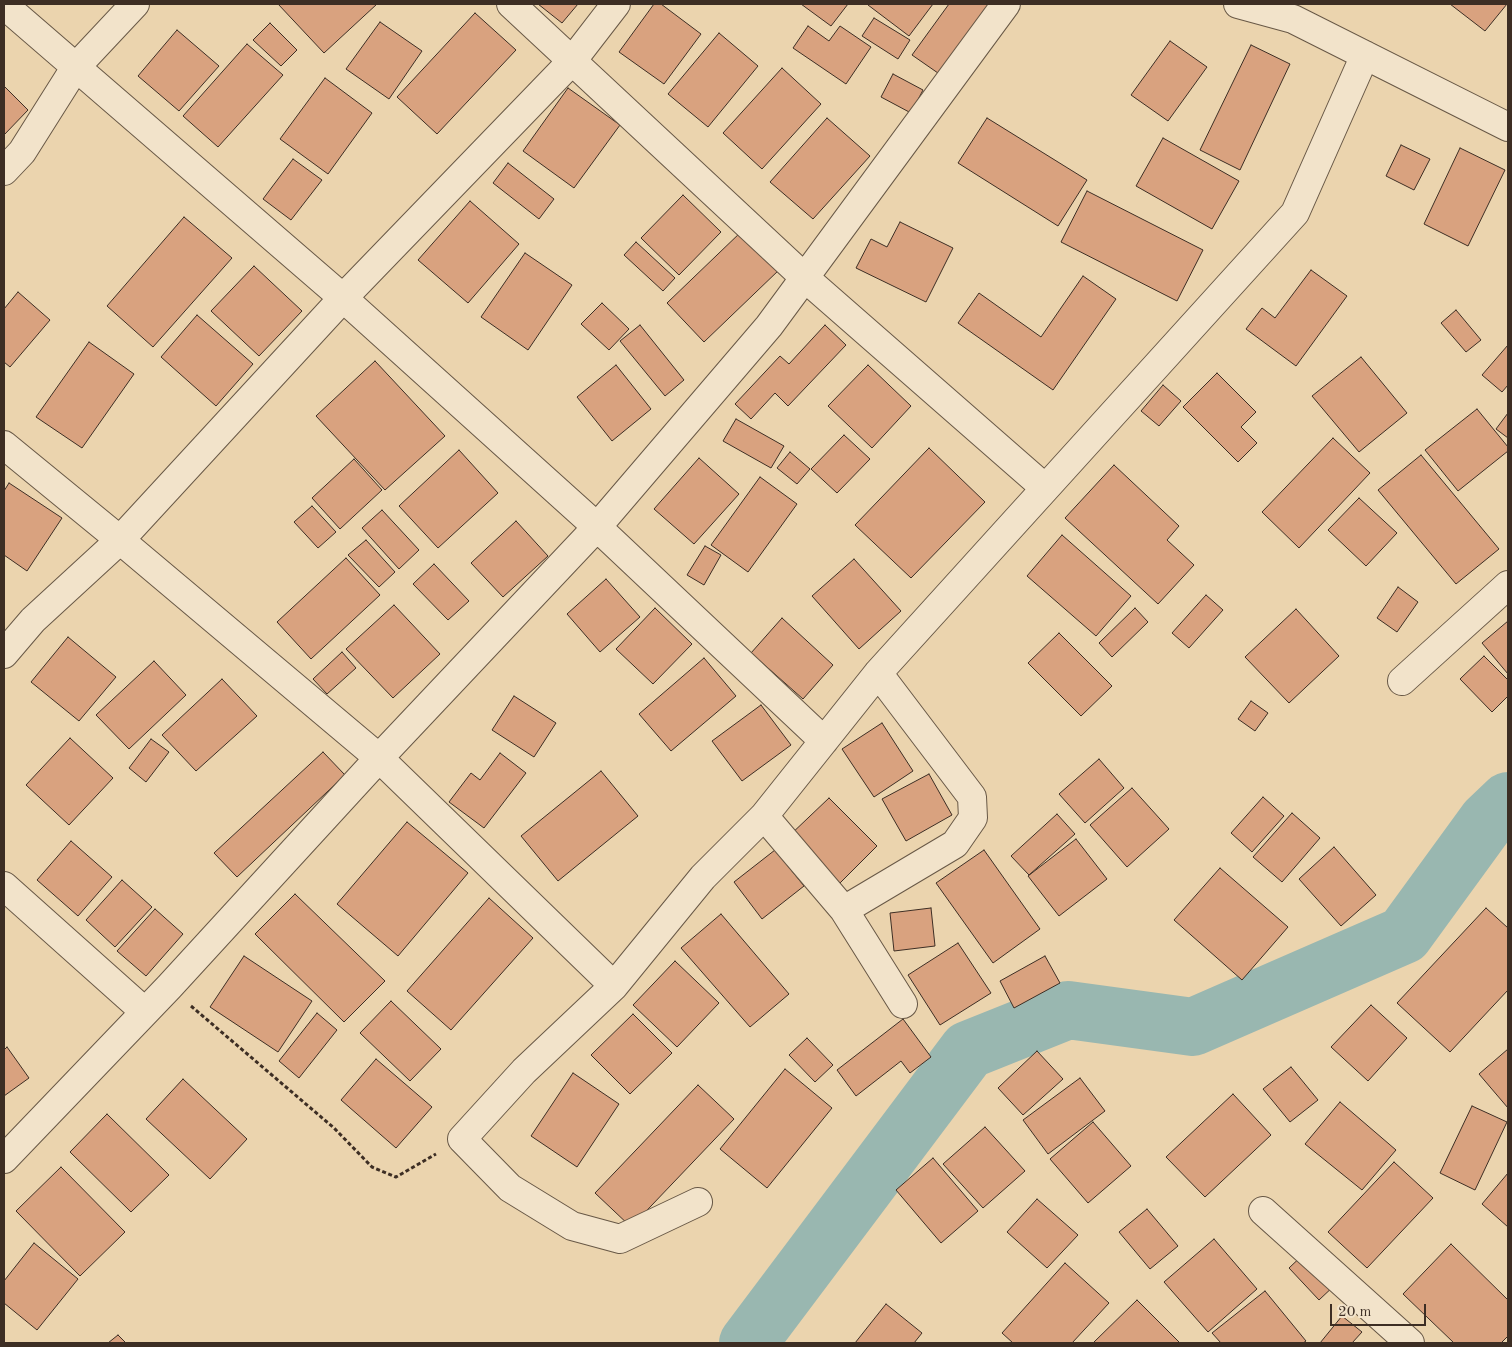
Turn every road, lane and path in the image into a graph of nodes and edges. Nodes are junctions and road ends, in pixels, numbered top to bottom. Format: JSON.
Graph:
{"nodes":[{"id":1,"x":136,"y":4,"type":"edge"},
{"id":2,"x":511,"y":4,"type":"edge"},
{"id":3,"x":616,"y":4,"type":"edge"},
{"id":4,"x":1006,"y":4,"type":"edge"},
{"id":5,"x":1238,"y":4,"type":"edge"},
{"id":6,"x":4,"y":5,"type":"edge"},
{"id":7,"x":1365,"y":55,"type":"junction"},
{"id":8,"x":572,"y":61,"type":"junction"},
{"id":9,"x":75,"y":68,"type":"junction"},
{"id":10,"x":1508,"y":127,"type":"edge"},
{"id":11,"x":4,"y":172,"type":"edge"},
{"id":12,"x":805,"y":278,"type":"junction"},
{"id":13,"x":343,"y":298,"type":"junction"},
{"id":14,"x":4,"y":445,"type":"edge"},
{"id":15,"x":1045,"y":488,"type":"junction"},
{"id":16,"x":597,"y":526,"type":"junction"},
{"id":17,"x":120,"y":540,"type":"junction"},
{"id":18,"x":1508,"y":585,"type":"edge"},
{"id":19,"x":4,"y":654,"type":"edge"},
{"id":20,"x":878,"y":673,"type":"junction"},
{"id":21,"x":1402,"y":681,"type":"dead end"},
{"id":22,"x":824,"y":741,"type":"junction"},
{"id":23,"x":379,"y":758,"type":"junction"},
{"id":24,"x":764,"y":816,"type":"junction"},
{"id":25,"x":4,"y":886,"type":"edge"},
{"id":26,"x":844,"y":910,"type":"junction"},
{"id":27,"x":614,"y":986,"type":"junction"},
{"id":28,"x":169,"y":987,"type":"junction"},
{"id":29,"x":903,"y":1004,"type":"dead end"},
{"id":30,"x":144,"y":1011,"type":"junction"},
{"id":31,"x":462,"y":1139,"type":"junction"},
{"id":32,"x":4,"y":1159,"type":"edge"},
{"id":33,"x":698,"y":1202,"type":"dead end"},
{"id":34,"x":1264,"y":1211,"type":"dead end"},
{"id":35,"x":1410,"y":1343,"type":"edge"}],
"edges":[{"from":1,"to":9,"type":"street"},
{"from":2,"to":8,"type":"street"},
{"from":3,"to":8,"type":"street"},
{"from":4,"to":12,"type":"street"},
{"from":5,"to":7,"type":"street"},
{"from":6,"to":9,"type":"street"},
{"from":7,"to":10,"type":"street"},
{"from":7,"to":15,"type":"street"},
{"from":8,"to":12,"type":"street"},
{"from":8,"to":13,"type":"street"},
{"from":9,"to":11,"type":"street"},
{"from":9,"to":13,"type":"street"},
{"from":12,"to":15,"type":"street"},
{"from":12,"to":16,"type":"street"},
{"from":13,"to":16,"type":"street"},
{"from":13,"to":17,"type":"street"},
{"from":14,"to":17,"type":"street"},
{"from":15,"to":20,"type":"street"},
{"from":16,"to":22,"type":"street"},
{"from":16,"to":23,"type":"street"},
{"from":17,"to":19,"type":"street"},
{"from":17,"to":23,"type":"street"},
{"from":18,"to":21,"type":"street"},
{"from":20,"to":22,"type":"street"},
{"from":20,"to":26,"type":"street"},
{"from":22,"to":24,"type":"street"},
{"from":23,"to":27,"type":"street"},
{"from":23,"to":28,"type":"street"},
{"from":24,"to":26,"type":"street"},
{"from":24,"to":27,"type":"street"},
{"from":25,"to":30,"type":"street"},
{"from":26,"to":29,"type":"street"},
{"from":27,"to":31,"type":"street"},
{"from":28,"to":30,"type":"street"},
{"from":28,"to":31,"type":"path"},
{"from":30,"to":32,"type":"street"},
{"from":31,"to":33,"type":"street"},
{"from":34,"to":35,"type":"street"}]}
